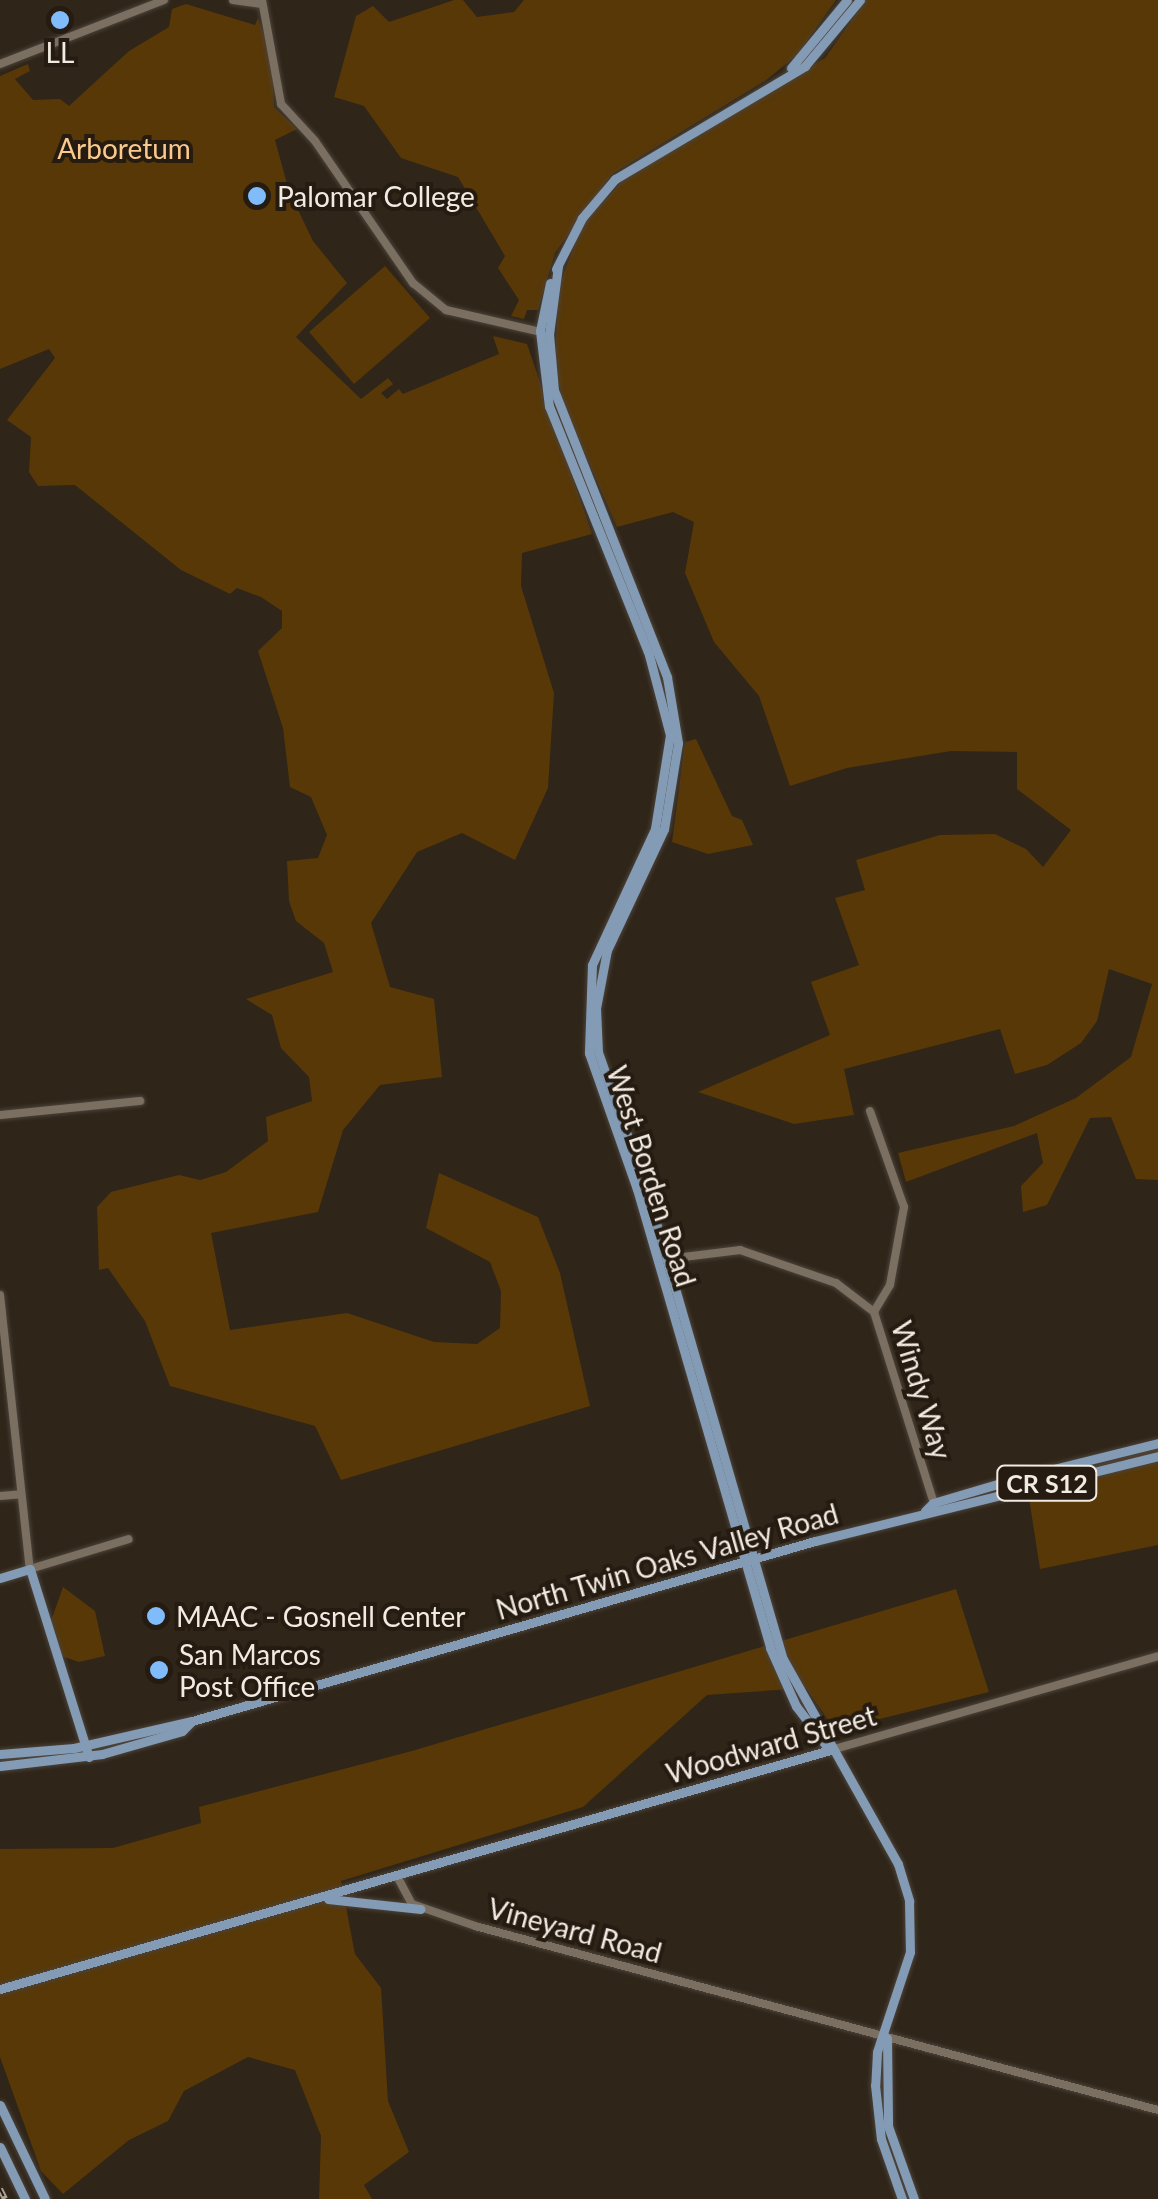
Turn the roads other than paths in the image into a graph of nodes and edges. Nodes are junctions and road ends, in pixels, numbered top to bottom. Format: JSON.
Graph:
{"nodes":[{"id":1,"x":164,"y":0,"type":"edge"},
{"id":2,"x":233,"y":0,"type":"edge"},
{"id":3,"x":847,"y":0,"type":"edge"},
{"id":4,"x":860,"y":0,"type":"edge"},
{"id":5,"x":262,"y":2,"type":"edge"},
{"id":6,"x":0,"y":64,"type":"edge"},
{"id":7,"x":770,"y":86,"type":"junction"},
{"id":8,"x":544,"y":332,"type":"junction"},
{"id":9,"x":140,"y":1100,"type":"dead end"},
{"id":10,"x":870,"y":1111,"type":"dead end"},
{"id":11,"x":0,"y":1115,"type":"edge"},
{"id":12,"x":667,"y":1259,"type":"junction"},
{"id":13,"x":0,"y":1295,"type":"edge"},
{"id":14,"x":874,"y":1312,"type":"junction"},
{"id":15,"x":1158,"y":1443,"type":"edge"},
{"id":16,"x":1158,"y":1456,"type":"edge"},
{"id":17,"x":21,"y":1494,"type":"junction"},
{"id":18,"x":0,"y":1496,"type":"edge"},
{"id":19,"x":932,"y":1510,"type":"junction"},
{"id":20,"x":129,"y":1540,"type":"dead end"},
{"id":21,"x":749,"y":1560,"type":"junction"},
{"id":22,"x":30,"y":1568,"type":"junction"},
{"id":23,"x":0,"y":1578,"type":"edge"},
{"id":24,"x":1158,"y":1656,"type":"edge"},
{"id":25,"x":192,"y":1721,"type":"junction"},
{"id":26,"x":85,"y":1746,"type":"junction"},
{"id":27,"x":830,"y":1750,"type":"junction"},
{"id":28,"x":0,"y":1754,"type":"edge"},
{"id":29,"x":89,"y":1757,"type":"junction"},
{"id":30,"x":0,"y":1766,"type":"edge"},
{"id":31,"x":396,"y":1876,"type":"junction"},
{"id":32,"x":320,"y":1899,"type":"junction"},
{"id":33,"x":420,"y":1909,"type":"junction"},
{"id":34,"x":0,"y":1989,"type":"edge"},
{"id":35,"x":887,"y":2038,"type":"junction"},
{"id":36,"x":0,"y":2105,"type":"edge"},
{"id":37,"x":1158,"y":2110,"type":"edge"},
{"id":38,"x":0,"y":2147,"type":"edge"},
{"id":39,"x":26,"y":2199,"type":"edge"},
{"id":40,"x":45,"y":2199,"type":"edge"},
{"id":41,"x":902,"y":2199,"type":"edge"},
{"id":42,"x":914,"y":2199,"type":"edge"}],
"edges":[{"from":1,"to":6,"type":"street"},
{"from":2,"to":5,"type":"street"},
{"from":3,"to":7,"type":"main road","name":"West Borden Road"},
{"from":4,"to":7,"type":"main road","name":"West Borden Road"},
{"from":5,"to":8,"type":"street"},
{"from":7,"to":8,"type":"main road","name":"West Borden Road"},
{"from":8,"to":12,"type":"main road","name":"West Borden Road"},
{"from":8,"to":21,"type":"main road","name":"West Borden Road"},
{"from":9,"to":11,"type":"street"},
{"from":10,"to":14,"type":"street","name":"Windy Way"},
{"from":12,"to":14,"type":"street"},
{"from":12,"to":21,"type":"main road","name":"West Borden Road"},
{"from":13,"to":17,"type":"street"},
{"from":14,"to":19,"type":"street","name":"Windy Way"},
{"from":15,"to":19,"type":"main road","name":"North Twin Oaks Valley Road","number":"CR S12"},
{"from":16,"to":19,"type":"main road","name":"North Twin Oaks Valley Road","number":"CR S12"},
{"from":17,"to":18,"type":"street"},
{"from":17,"to":22,"type":"street"},
{"from":19,"to":21,"type":"main road","name":"North Twin Oaks Valley Road","number":"CR S12"},
{"from":20,"to":22,"type":"street"},
{"from":21,"to":25,"type":"main road","name":"North Twin Oaks Valley Road","number":"CR S12"},
{"from":21,"to":27,"type":"main road"},
{"from":22,"to":23,"type":"main road"},
{"from":22,"to":26,"type":"main road"},
{"from":24,"to":27,"type":"street","name":"Woodward Street"},
{"from":25,"to":26,"type":"main road","name":"North Twin Oaks Valley Road","number":"CR S12"},
{"from":25,"to":29,"type":"main road","name":"North Twin Oaks Valley Road","number":"CR S12"},
{"from":26,"to":28,"type":"main road","name":"North Twin Oaks Valley Road","number":"CR S12"},
{"from":26,"to":29,"type":"main road"},
{"from":27,"to":31,"type":"main road","name":"Woodward Street"},
{"from":27,"to":35,"type":"main road"},
{"from":29,"to":30,"type":"main road","name":"North Twin Oaks Valley Road","number":"CR S12"},
{"from":31,"to":32,"type":"main road"},
{"from":31,"to":33,"type":"street"},
{"from":32,"to":33,"type":"main road"},
{"from":32,"to":34,"type":"main road"},
{"from":33,"to":35,"type":"street","name":"Vineyard Road"},
{"from":35,"to":37,"type":"street","name":"Vineyard Road"},
{"from":35,"to":41,"type":"main road"},
{"from":35,"to":42,"type":"main road"},
{"from":36,"to":40,"type":"main road"},
{"from":38,"to":39,"type":"main road"}]}
